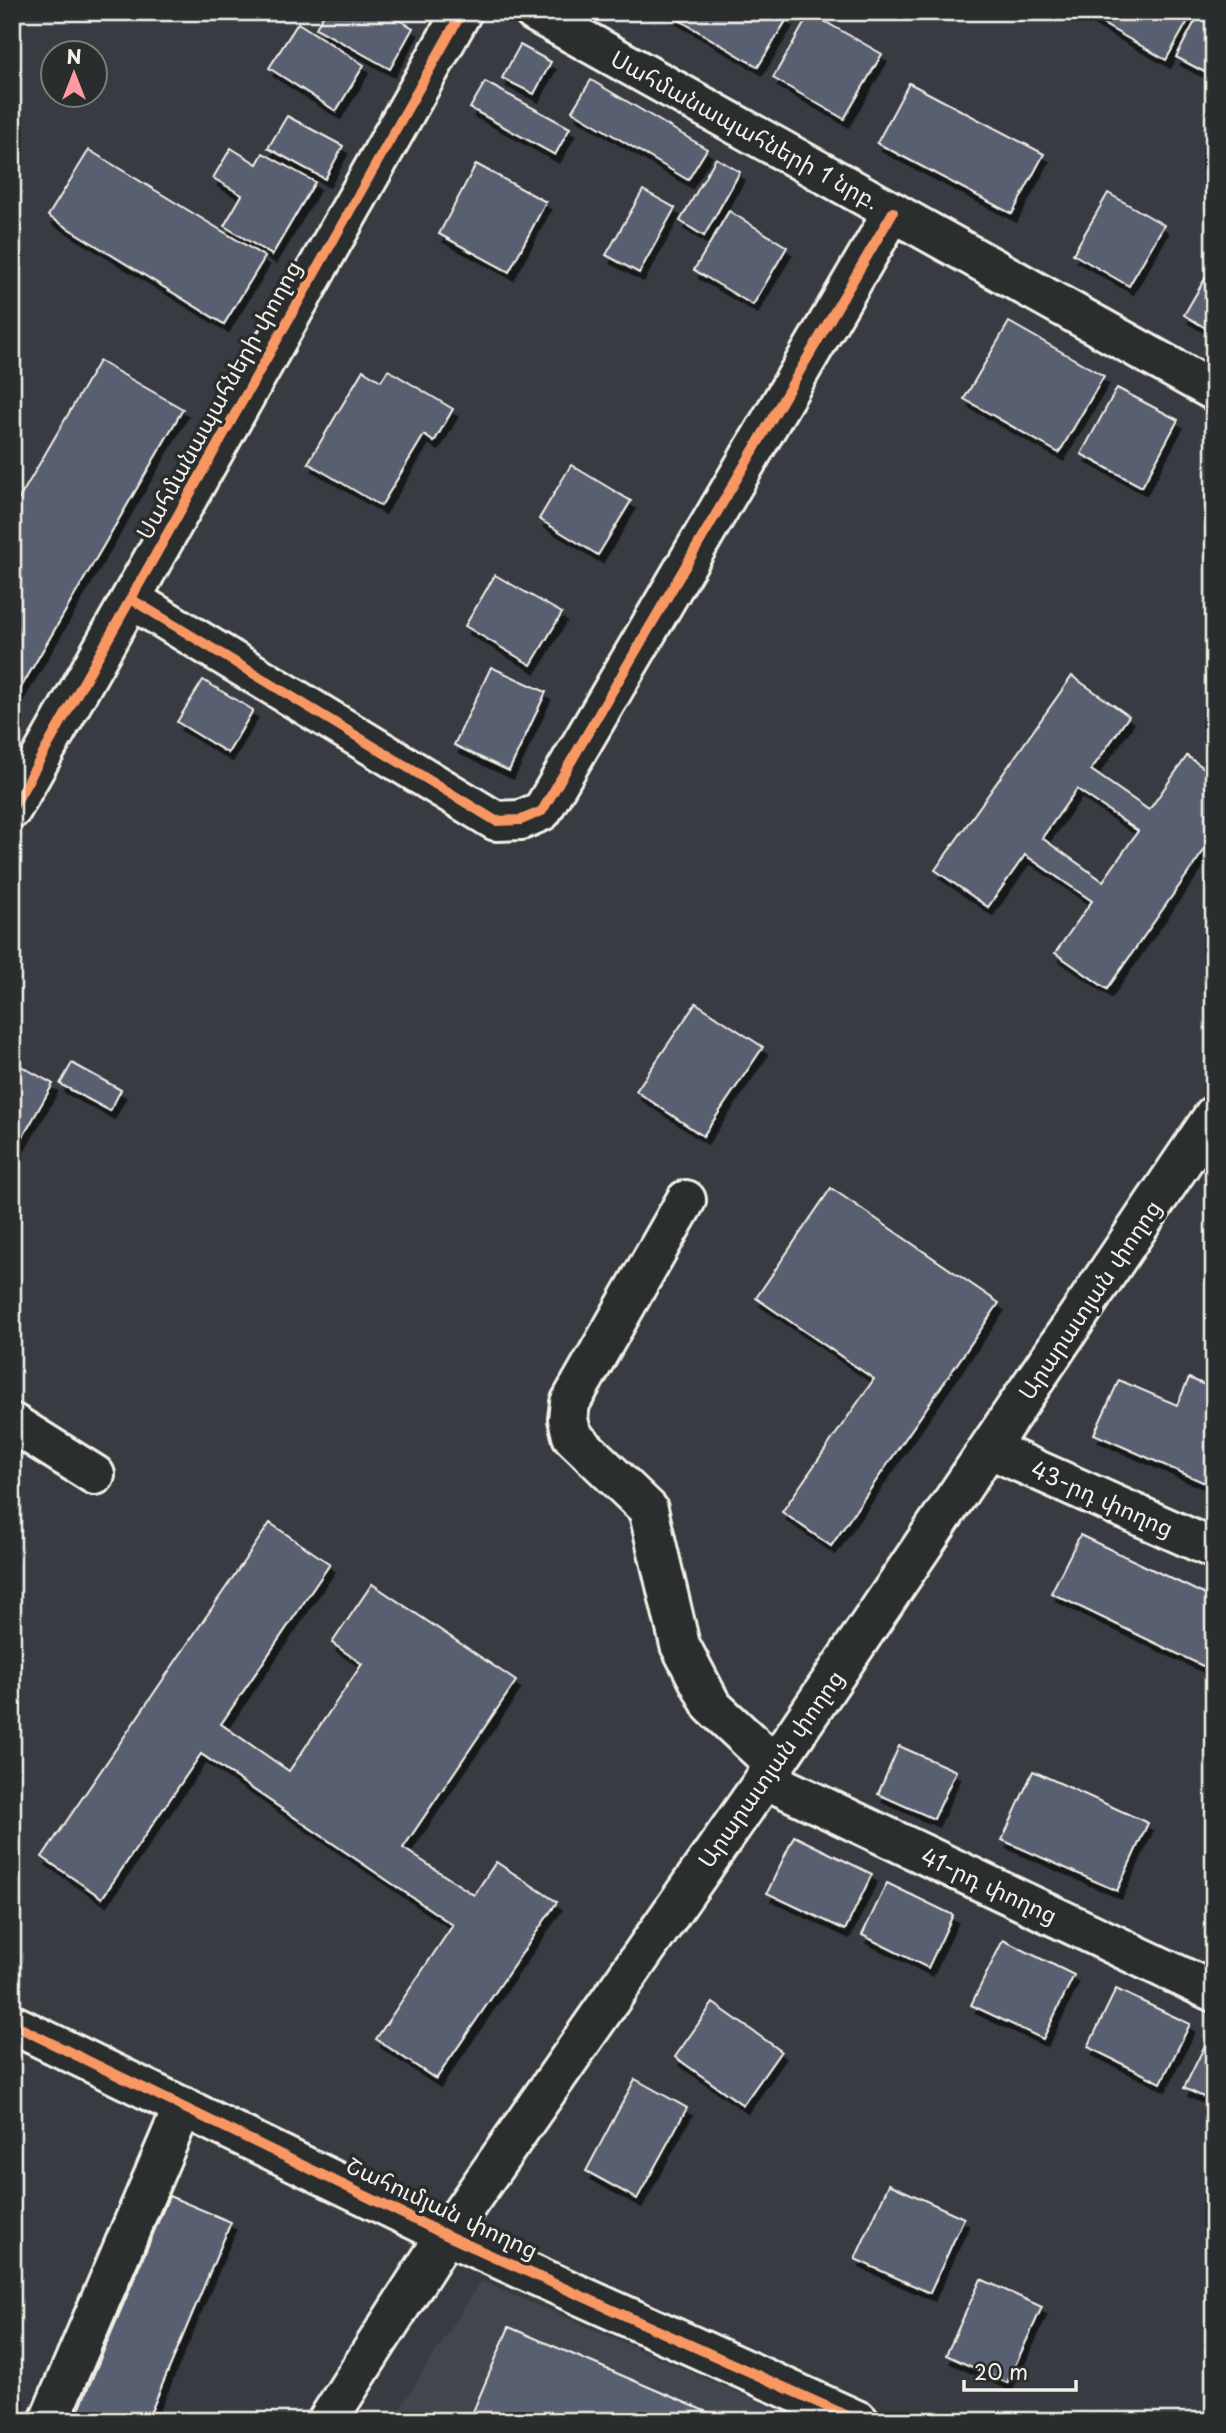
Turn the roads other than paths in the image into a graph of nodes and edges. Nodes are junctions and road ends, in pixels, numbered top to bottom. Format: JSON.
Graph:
{"nodes":[{"id":1,"x":462,"y":12,"type":"edge"},
{"id":2,"x":534,"y":12,"type":"edge"},
{"id":3,"x":893,"y":212,"type":"junction"},
{"id":4,"x":1214,"y":391,"type":"edge"},
{"id":5,"x":131,"y":599,"type":"junction"},
{"id":6,"x":12,"y":809,"type":"edge"},
{"id":7,"x":1214,"y":1115,"type":"edge"},
{"id":8,"x":686,"y":1200,"type":"dead end"},
{"id":9,"x":12,"y":1423,"type":"edge"},
{"id":10,"x":990,"y":1448,"type":"junction"},
{"id":11,"x":95,"y":1475,"type":"dead end"},
{"id":12,"x":1214,"y":1549,"type":"edge"},
{"id":13,"x":770,"y":1772,"type":"junction"},
{"id":14,"x":1214,"y":1992,"type":"edge"},
{"id":15,"x":12,"y":2024,"type":"edge"},
{"id":16,"x":183,"y":2107,"type":"junction"},
{"id":17,"x":446,"y":2235,"type":"junction"},
{"id":18,"x":49,"y":2421,"type":"edge"},
{"id":19,"x":327,"y":2421,"type":"edge"},
{"id":20,"x":859,"y":2421,"type":"edge"}],
"edges":[{"from":1,"to":5,"type":"street","name":"Սահմանապահների փողոց"},
{"from":2,"to":3,"type":"street","name":"Սահմանապահների 1 նրբ."},
{"from":3,"to":4,"type":"street","name":"Սահմանապահների 1 նրբ."},
{"from":3,"to":5,"type":"street"},
{"from":5,"to":6,"type":"street","name":"Սահմանապահների փողոց"},
{"from":7,"to":10,"type":"street","name":"Արարատյան փողոց"},
{"from":8,"to":13,"type":"street","name":"41-րդ փողոց"},
{"from":9,"to":11,"type":"street"},
{"from":10,"to":12,"type":"street","name":"43-րդ փողոց"},
{"from":10,"to":13,"type":"street","name":"Արարատյան փողոց"},
{"from":13,"to":14,"type":"street","name":"41-րդ փողոց"},
{"from":13,"to":17,"type":"street","name":"Արարատյան փողոց"},
{"from":15,"to":16,"type":"street","name":"Շահումյան փողոց"},
{"from":16,"to":17,"type":"street","name":"Շահումյան փողոց"},
{"from":16,"to":18,"type":"street"},
{"from":17,"to":19,"type":"street","name":"Արարատյան փողոց"},
{"from":17,"to":20,"type":"street","name":"Շահումյան փողոց"}]}
